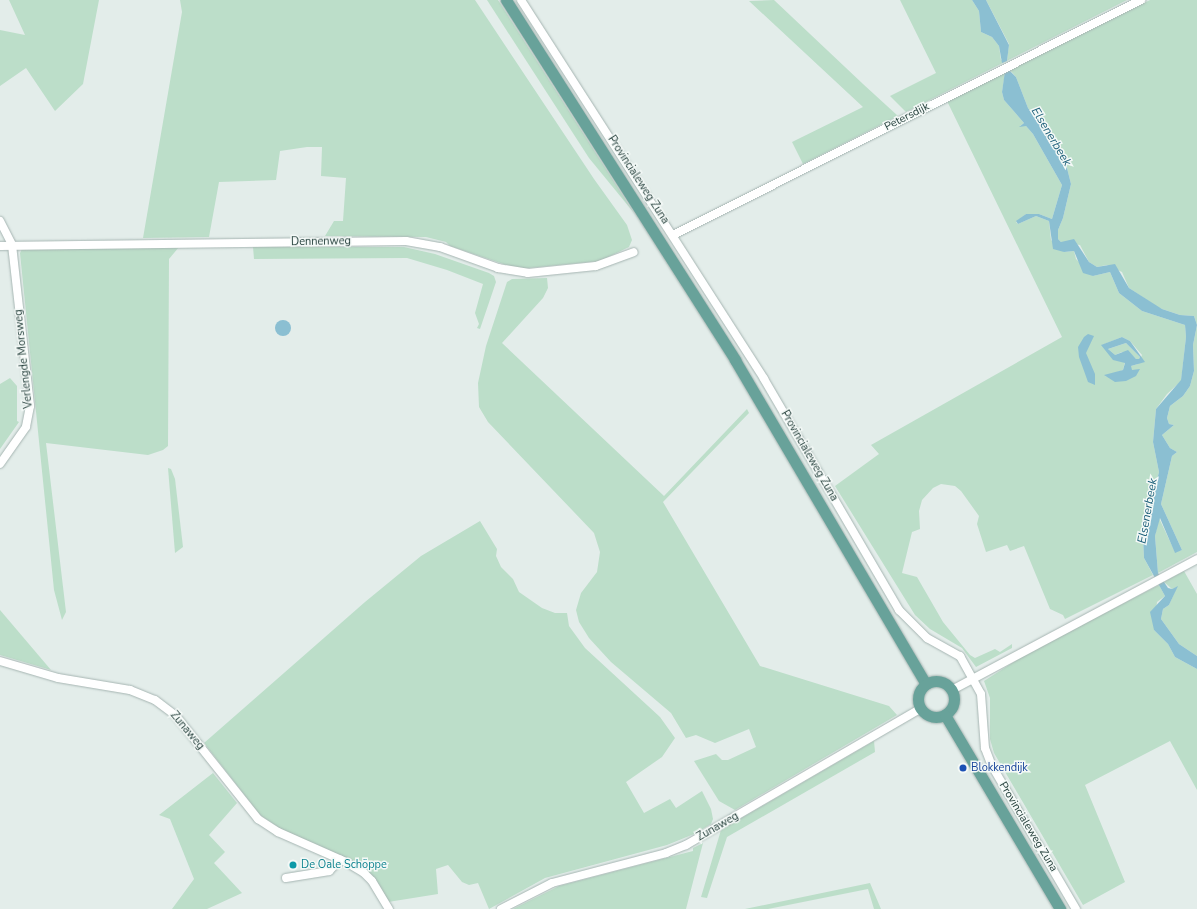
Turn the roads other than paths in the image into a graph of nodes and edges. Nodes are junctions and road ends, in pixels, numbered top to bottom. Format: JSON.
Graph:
{"nodes":[{"id":1,"x":506,"y":0,"type":"edge"},
{"id":2,"x":522,"y":0,"type":"edge"},
{"id":3,"x":1141,"y":0,"type":"edge"},
{"id":4,"x":0,"y":221,"type":"edge"},
{"id":5,"x":673,"y":235,"type":"junction"},
{"id":6,"x":0,"y":246,"type":"edge"},
{"id":7,"x":12,"y":246,"type":"junction"},
{"id":8,"x":634,"y":252,"type":"dead end"},
{"id":9,"x":0,"y":464,"type":"edge"},
{"id":10,"x":1197,"y":559,"type":"edge"},
{"id":11,"x":0,"y":661,"type":"edge"},
{"id":12,"x":973,"y":679,"type":"junction"},
{"id":13,"x":926,"y":684,"type":"junction"},
{"id":14,"x":952,"y":690,"type":"junction"},
{"id":15,"x":920,"y":709,"type":"junction"},
{"id":16,"x":944,"y":715,"type":"junction"},
{"id":17,"x":340,"y":860,"type":"junction"},
{"id":18,"x":286,"y":878,"type":"dead end"},
{"id":19,"x":389,"y":909,"type":"edge"},
{"id":20,"x":501,"y":909,"type":"edge"},
{"id":21,"x":1060,"y":909,"type":"edge"},
{"id":22,"x":1076,"y":909,"type":"edge"}],
"edges":[{"from":1,"to":13,"type":"main road","name":"Provincialeweg Zuna"},
{"from":2,"to":5,"type":"street","name":"Provincialeweg Zuna"},
{"from":3,"to":5,"type":"street","name":"Petersdijk"},
{"from":4,"to":7,"type":"street","name":"Verlengde Morsweg"},
{"from":5,"to":12,"type":"street","name":"Provincialeweg Zuna"},
{"from":6,"to":7,"type":"street","name":"Dennenweg"},
{"from":7,"to":8,"type":"street","name":"Dennenweg"},
{"from":7,"to":9,"type":"street","name":"Verlengde Morsweg"},
{"from":10,"to":12,"type":"street"},
{"from":11,"to":17,"type":"street","name":"Zunaweg"},
{"from":12,"to":14,"type":"street"},
{"from":12,"to":22,"type":"street","name":"Provincialeweg Zuna"},
{"from":13,"to":14,"type":"main road"},
{"from":13,"to":15,"type":"main road"},
{"from":14,"to":16,"type":"main road"},
{"from":15,"to":16,"type":"main road"},
{"from":15,"to":20,"type":"street","name":"Zunaweg"},
{"from":16,"to":21,"type":"main road","name":"Provincialeweg Zuna"},
{"from":17,"to":18,"type":"street"},
{"from":17,"to":19,"type":"street","name":"Zunaweg"}]}
